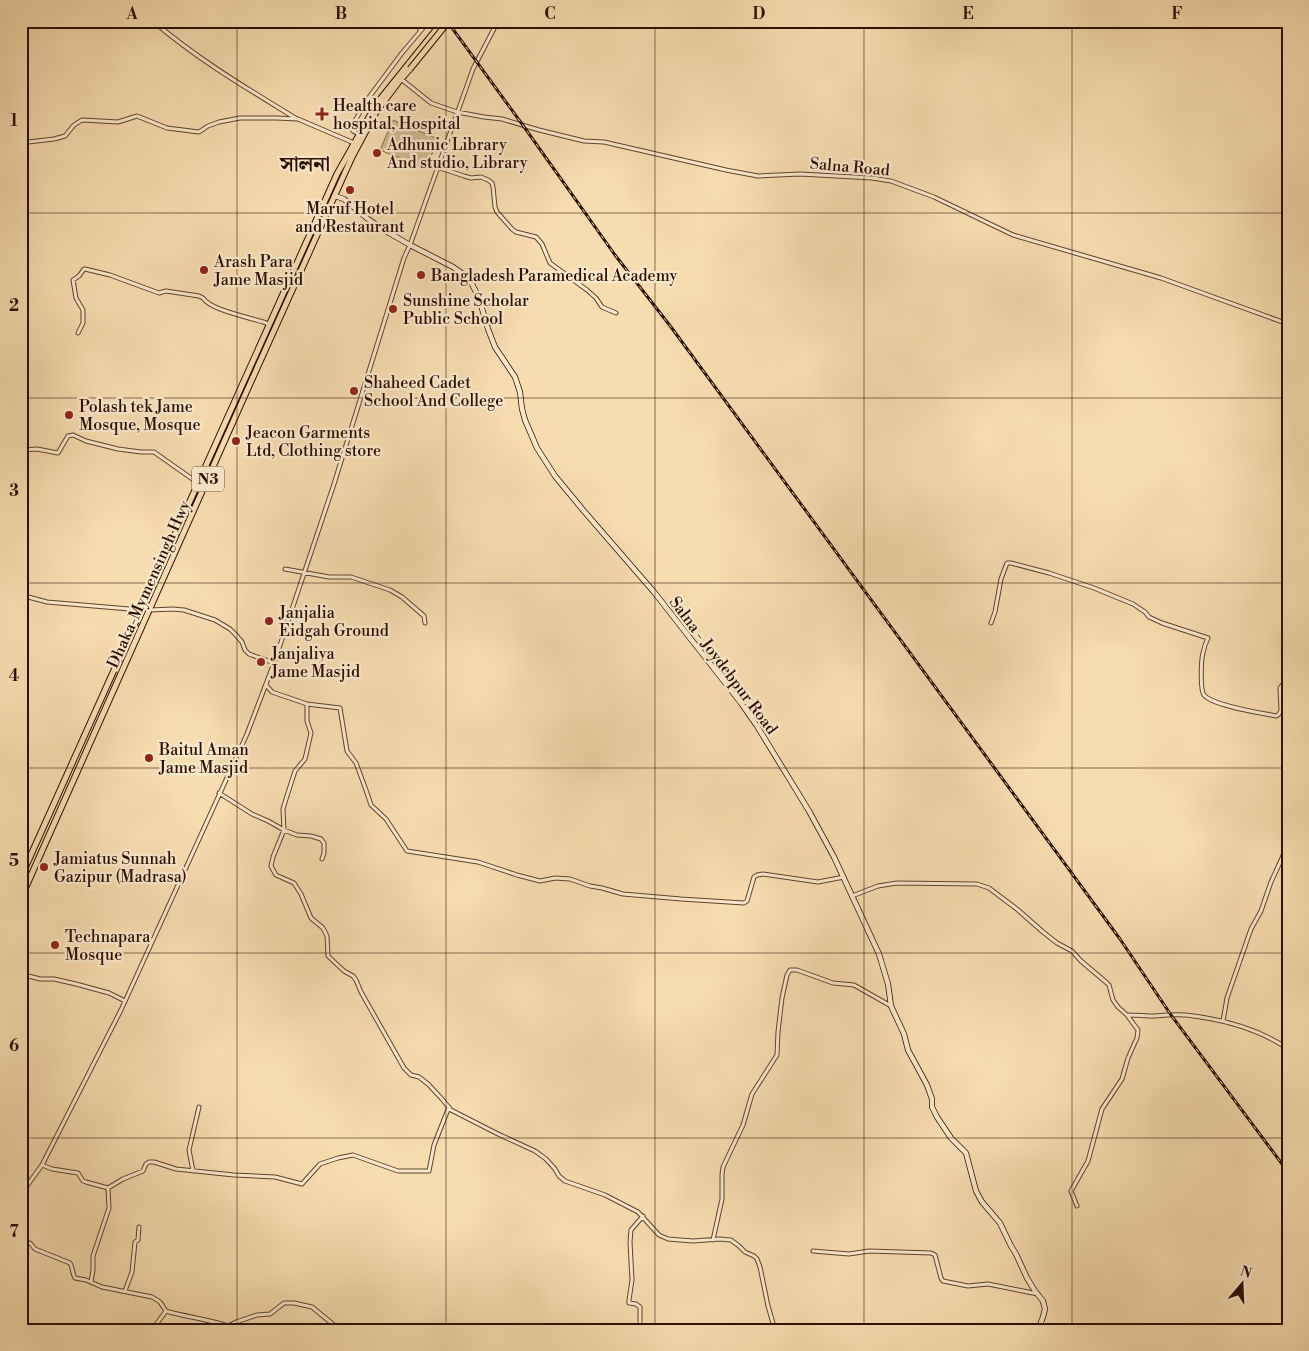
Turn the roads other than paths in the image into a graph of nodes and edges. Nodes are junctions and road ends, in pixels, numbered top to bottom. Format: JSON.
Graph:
{"nodes":[{"id":1,"x":153,"y":21,"type":"edge"},
{"id":2,"x":417,"y":21,"type":"edge"},
{"id":3,"x":429,"y":21,"type":"edge"},
{"id":4,"x":443,"y":21,"type":"edge"},
{"id":5,"x":450,"y":21,"type":"edge"},
{"id":6,"x":498,"y":21,"type":"edge"},
{"id":7,"x":420,"y":30,"type":"junction"},
{"id":8,"x":408,"y":68,"type":"junction"},
{"id":9,"x":401,"y":79,"type":"junction"},
{"id":10,"x":457,"y":112,"type":"junction"},
{"id":11,"x":298,"y":119,"type":"junction"},
{"id":12,"x":359,"y":134,"type":"junction"},
{"id":13,"x":21,"y":141,"type":"edge"},
{"id":14,"x":354,"y":142,"type":"junction"},
{"id":15,"x":437,"y":167,"type":"junction"},
{"id":16,"x":335,"y":196,"type":"junction"},
{"id":17,"x":410,"y":245,"type":"junction"},
{"id":18,"x":616,"y":313,"type":"dead end"},
{"id":19,"x":270,"y":324,"type":"junction"},
{"id":20,"x":1288,"y":324,"type":"edge"},
{"id":21,"x":78,"y":334,"type":"dead end"},
{"id":22,"x":21,"y":450,"type":"edge"},
{"id":23,"x":198,"y":483,"type":"junction"},
{"id":24,"x":285,"y":569,"type":"dead end"},
{"id":25,"x":304,"y":573,"type":"junction"},
{"id":26,"x":21,"y":595,"type":"edge"},
{"id":27,"x":141,"y":610,"type":"junction"},
{"id":28,"x":150,"y":610,"type":"junction"},
{"id":29,"x":425,"y":623,"type":"dead end"},
{"id":30,"x":991,"y":623,"type":"dead end"},
{"id":31,"x":274,"y":663,"type":"junction"},
{"id":32,"x":1288,"y":683,"type":"edge"},
{"id":33,"x":266,"y":684,"type":"junction"},
{"id":34,"x":307,"y":704,"type":"junction"},
{"id":35,"x":219,"y":793,"type":"junction"},
{"id":36,"x":284,"y":830,"type":"junction"},
{"id":37,"x":1288,"y":841,"type":"edge"},
{"id":38,"x":322,"y":859,"type":"dead end"},
{"id":39,"x":21,"y":877,"type":"edge"},
{"id":40,"x":844,"y":877,"type":"junction"},
{"id":41,"x":852,"y":896,"type":"junction"},
{"id":42,"x":21,"y":898,"type":"edge"},
{"id":43,"x":21,"y":974,"type":"edge"},
{"id":44,"x":125,"y":1001,"type":"junction"},
{"id":45,"x":891,"y":1006,"type":"junction"},
{"id":46,"x":1127,"y":1014,"type":"junction"},
{"id":47,"x":1223,"y":1021,"type":"junction"},
{"id":48,"x":1288,"y":1049,"type":"edge"},
{"id":49,"x":200,"y":1107,"type":"dead end"},
{"id":50,"x":449,"y":1107,"type":"junction"},
{"id":51,"x":42,"y":1165,"type":"junction"},
{"id":52,"x":193,"y":1170,"type":"junction"},
{"id":53,"x":108,"y":1188,"type":"junction"},
{"id":54,"x":21,"y":1194,"type":"edge"},
{"id":55,"x":1077,"y":1206,"type":"dead end"},
{"id":56,"x":642,"y":1216,"type":"junction"},
{"id":57,"x":139,"y":1227,"type":"dead end"},
{"id":58,"x":21,"y":1238,"type":"edge"},
{"id":59,"x":713,"y":1240,"type":"junction"},
{"id":60,"x":813,"y":1251,"type":"dead end"},
{"id":61,"x":91,"y":1282,"type":"junction"},
{"id":62,"x":125,"y":1291,"type":"junction"},
{"id":63,"x":1038,"y":1294,"type":"junction"},
{"id":64,"x":166,"y":1311,"type":"junction"},
{"id":65,"x":152,"y":1330,"type":"edge"},
{"id":66,"x":340,"y":1330,"type":"edge"},
{"id":67,"x":349,"y":1330,"type":"edge"},
{"id":68,"x":376,"y":1330,"type":"edge"},
{"id":69,"x":397,"y":1330,"type":"edge"},
{"id":70,"x":412,"y":1330,"type":"edge"},
{"id":71,"x":648,"y":1330,"type":"edge"},
{"id":72,"x":775,"y":1330,"type":"edge"},
{"id":73,"x":1038,"y":1330,"type":"edge"}],
"edges":[{"from":1,"to":11,"type":"street"},
{"from":2,"to":7,"type":"street"},
{"from":3,"to":7,"type":"street"},
{"from":4,"to":8,"type":"highway","number":"N3"},
{"from":5,"to":8,"type":"highway","number":"N3","bridge":true},
{"from":6,"to":10,"type":"street"},
{"from":7,"to":12,"type":"street"},
{"from":8,"to":9,"type":"highway","name":"Dhaka-Mymensingh Hwy","number":"N3"},
{"from":8,"to":12,"type":"highway","name":"Dhaka-Mymensingh Hwy","number":"N3"},
{"from":9,"to":10,"type":"street","name":"Salna Road"},
{"from":9,"to":16,"type":"highway","name":"Dhaka-Mymensingh Hwy","number":"N3"},
{"from":10,"to":15,"type":"street"},
{"from":10,"to":20,"type":"street","name":"Salna Road"},
{"from":11,"to":13,"type":"street"},
{"from":11,"to":14,"type":"street"},
{"from":12,"to":14,"type":"highway","name":"Dhaka-Mymensingh Hwy","number":"N3"},
{"from":14,"to":19,"type":"highway","name":"Dhaka-Mymensingh Hwy","number":"N3"},
{"from":15,"to":17,"type":"street"},
{"from":15,"to":18,"type":"street"},
{"from":16,"to":17,"type":"main road","name":"Salna - Joydebpur Road"},
{"from":16,"to":28,"type":"highway","name":"Dhaka-Mymensingh Hwy","number":"N3"},
{"from":17,"to":25,"type":"street"},
{"from":17,"to":40,"type":"main road","name":"Salna - Joydebpur Road"},
{"from":19,"to":21,"type":"street"},
{"from":19,"to":23,"type":"highway","name":"Dhaka-Mymensingh Hwy","number":"N3"},
{"from":22,"to":23,"type":"street"},
{"from":23,"to":27,"type":"highway","name":"Dhaka-Mymensingh Hwy","number":"N3"},
{"from":24,"to":25,"type":"street"},
{"from":25,"to":29,"type":"street"},
{"from":25,"to":31,"type":"street"},
{"from":26,"to":27,"type":"street"},
{"from":27,"to":39,"type":"highway","name":"Dhaka-Mymensingh Hwy","number":"N3"},
{"from":28,"to":31,"type":"street"},
{"from":28,"to":42,"type":"highway","name":"Dhaka-Mymensingh Hwy","number":"N3"},
{"from":30,"to":32,"type":"street"},
{"from":31,"to":33,"type":"street"},
{"from":33,"to":34,"type":"street"},
{"from":33,"to":35,"type":"street"},
{"from":34,"to":36,"type":"street"},
{"from":34,"to":40,"type":"street"},
{"from":35,"to":36,"type":"street"},
{"from":35,"to":44,"type":"street"},
{"from":36,"to":38,"type":"street"},
{"from":36,"to":50,"type":"street"},
{"from":37,"to":47,"type":"street"},
{"from":40,"to":41,"type":"main road","name":"Salna - Joydebpur Road"},
{"from":41,"to":45,"type":"main road","name":"Salna - Joydebpur Road"},
{"from":41,"to":46,"type":"street"},
{"from":43,"to":44,"type":"street"},
{"from":44,"to":51,"type":"street"},
{"from":45,"to":59,"type":"street"},
{"from":45,"to":63,"type":"main road","name":"Salna - Joydebpur Road"},
{"from":46,"to":47,"type":"street"},
{"from":46,"to":55,"type":"street"},
{"from":47,"to":48,"type":"street"},
{"from":49,"to":52,"type":"street"},
{"from":50,"to":52,"type":"street"},
{"from":50,"to":56,"type":"street"},
{"from":51,"to":53,"type":"street"},
{"from":51,"to":54,"type":"street"},
{"from":52,"to":53,"type":"street"},
{"from":53,"to":61,"type":"street"},
{"from":56,"to":59,"type":"street"},
{"from":56,"to":71,"type":"street"},
{"from":57,"to":62,"type":"street"},
{"from":58,"to":61,"type":"street"},
{"from":59,"to":72,"type":"street"},
{"from":60,"to":63,"type":"street"},
{"from":61,"to":62,"type":"street"},
{"from":62,"to":64,"type":"street"},
{"from":63,"to":73,"type":"main road","name":"Salna - Joydebpur Road"},
{"from":64,"to":65,"type":"street"},
{"from":64,"to":66,"type":"street"},
{"from":67,"to":68,"type":"street"},
{"from":69,"to":70,"type":"street"}]}
